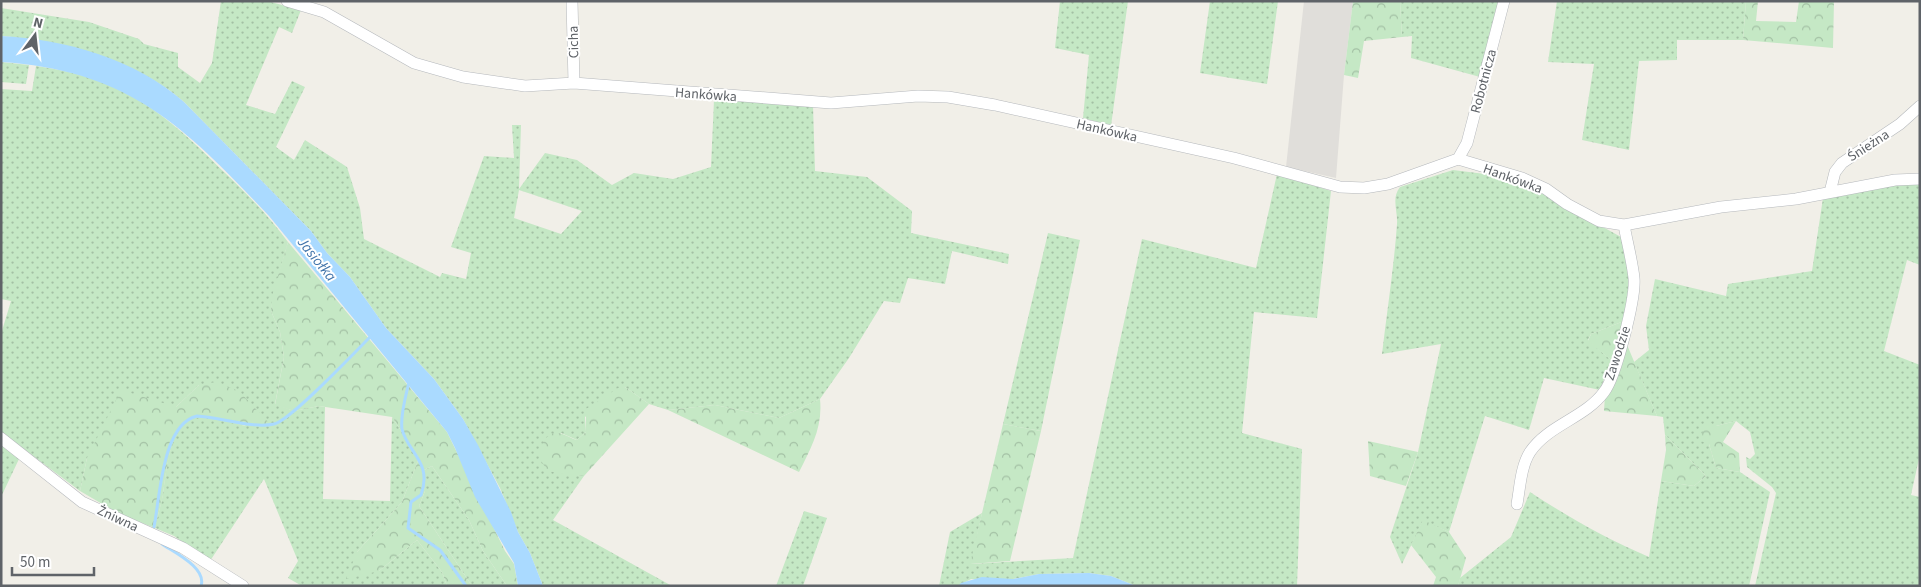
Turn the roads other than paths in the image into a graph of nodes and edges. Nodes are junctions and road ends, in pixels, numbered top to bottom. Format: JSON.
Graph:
{"nodes":[{"id":1,"x":287,"y":1,"type":"edge"},
{"id":2,"x":572,"y":1,"type":"edge"},
{"id":3,"x":1504,"y":1,"type":"edge"},
{"id":4,"x":574,"y":83,"type":"junction"},
{"id":5,"x":1920,"y":106,"type":"edge"},
{"id":6,"x":1458,"y":160,"type":"junction"},
{"id":7,"x":1920,"y":179,"type":"edge"},
{"id":8,"x":1830,"y":192,"type":"junction"},
{"id":9,"x":1624,"y":225,"type":"junction"},
{"id":10,"x":1,"y":438,"type":"edge"},
{"id":11,"x":1517,"y":504,"type":"dead end"},
{"id":12,"x":243,"y":586,"type":"edge"}],
"edges":[{"from":1,"to":4,"type":"street","name":"Hankówka"},
{"from":2,"to":4,"type":"street","name":"Cicha"},
{"from":3,"to":6,"type":"street","name":"Robotnicza"},
{"from":4,"to":6,"type":"street","name":"Hankówka"},
{"from":5,"to":8,"type":"street","name":"Śnieżna"},
{"from":6,"to":9,"type":"street","name":"Hankówka"},
{"from":7,"to":8,"type":"street","name":"Hankówka"},
{"from":8,"to":9,"type":"street","name":"Hankówka"},
{"from":9,"to":11,"type":"street","name":"Zawodzie"},
{"from":10,"to":12,"type":"street","name":"Żniwna"}]}
